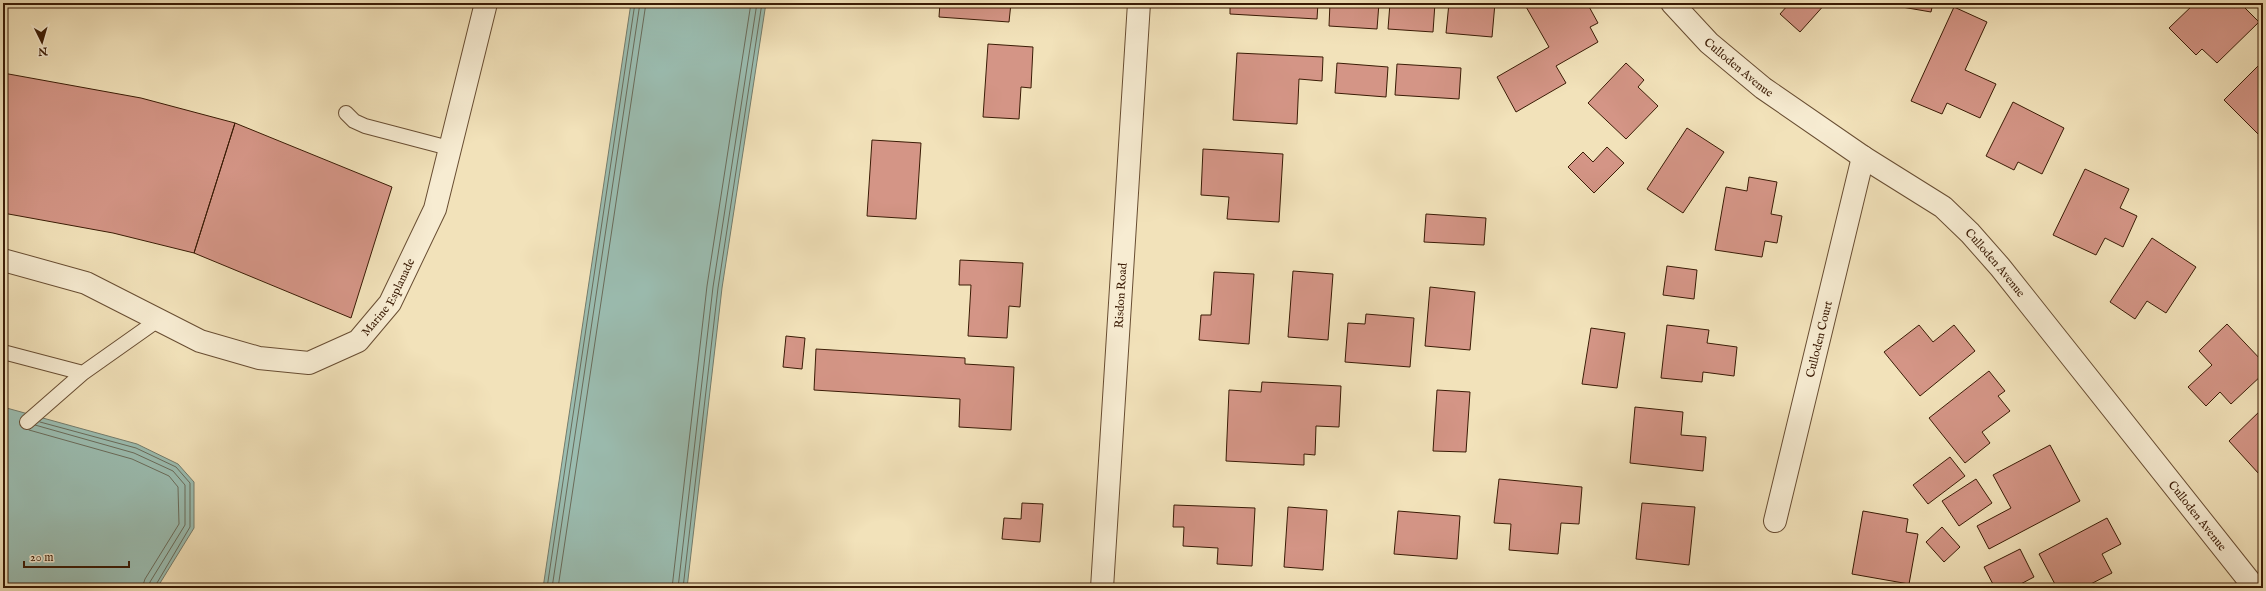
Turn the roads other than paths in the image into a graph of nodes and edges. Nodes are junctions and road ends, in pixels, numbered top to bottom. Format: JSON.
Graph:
{"nodes":[{"id":1,"x":486,"y":3,"type":"edge"},
{"id":2,"x":1139,"y":3,"type":"edge"},
{"id":3,"x":1672,"y":3,"type":"edge"},
{"id":4,"x":346,"y":113,"type":"dead end"},
{"id":5,"x":450,"y":148,"type":"junction"},
{"id":6,"x":1863,"y":157,"type":"junction"},
{"id":7,"x":3,"y":260,"type":"edge"},
{"id":8,"x":158,"y":320,"type":"junction"},
{"id":9,"x":3,"y":352,"type":"edge"},
{"id":10,"x":83,"y":372,"type":"junction"},
{"id":11,"x":28,"y":422,"type":"dead end"},
{"id":12,"x":1775,"y":521,"type":"dead end"},
{"id":13,"x":1102,"y":588,"type":"edge"},
{"id":14,"x":2255,"y":588,"type":"edge"}],
"edges":[{"from":1,"to":5,"type":"street","name":"Marine Esplanade"},
{"from":2,"to":13,"type":"street","name":"Risdon Road"},
{"from":3,"to":6,"type":"street","name":"Culloden Avenue"},
{"from":4,"to":5,"type":"lane"},
{"from":5,"to":8,"type":"street","name":"Marine Esplanade"},
{"from":6,"to":12,"type":"street","name":"Culloden Court"},
{"from":6,"to":14,"type":"street","name":"Culloden Avenue"},
{"from":7,"to":8,"type":"street","name":"Marine Esplanade"},
{"from":8,"to":10,"type":"lane"},
{"from":9,"to":10,"type":"lane"},
{"from":10,"to":11,"type":"lane"}]}
